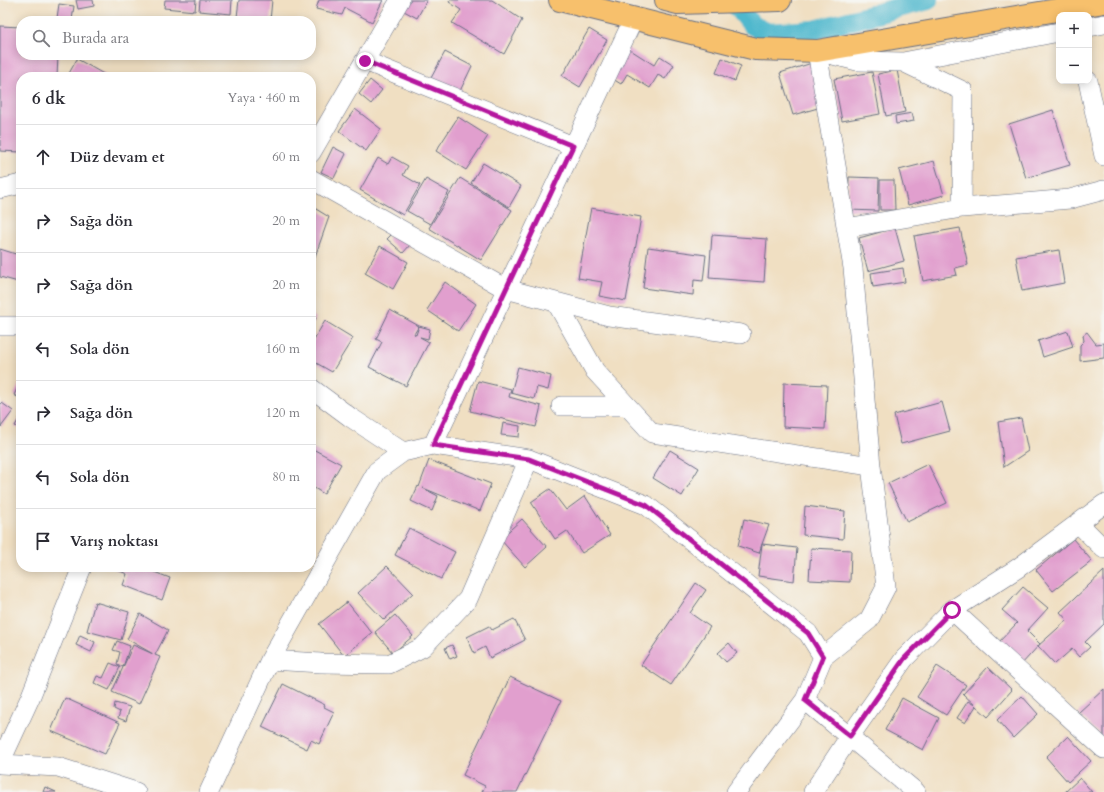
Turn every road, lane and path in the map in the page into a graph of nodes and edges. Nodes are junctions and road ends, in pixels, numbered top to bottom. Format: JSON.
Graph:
{"nodes":[{"id":1,"x":400,"y":0,"type":"edge"},
{"id":2,"x":560,"y":0,"type":"edge"},
{"id":3,"x":666,"y":0,"type":"edge"},
{"id":4,"x":763,"y":1,"type":"edge"},
{"id":5,"x":1104,"y":2,"type":"edge"},
{"id":6,"x":634,"y":18,"type":"junction"},
{"id":7,"x":1104,"y":24,"type":"edge"},
{"id":8,"x":1092,"y":26,"type":"edge"},
{"id":9,"x":1056,"y":33,"type":"edge"},
{"id":10,"x":817,"y":51,"type":"junction"},
{"id":11,"x":365,"y":61,"type":"junction"},
{"id":12,"x":904,"y":62,"type":"junction"},
{"id":13,"x":1089,"y":84,"type":"edge"},
{"id":14,"x":316,"y":144,"type":"edge"},
{"id":15,"x":573,"y":146,"type":"junction"},
{"id":16,"x":1104,"y":156,"type":"edge"},
{"id":17,"x":316,"y":182,"type":"edge"},
{"id":18,"x":16,"y":185,"type":"edge"},
{"id":19,"x":0,"y":189,"type":"edge"},
{"id":20,"x":1104,"y":190,"type":"edge"},
{"id":21,"x":962,"y":208,"type":"junction"},
{"id":22,"x":846,"y":228,"type":"junction"},
{"id":23,"x":506,"y":289,"type":"junction"},
{"id":24,"x":556,"y":302,"type":"junction"},
{"id":25,"x":0,"y":326,"type":"edge"},
{"id":26,"x":16,"y":326,"type":"edge"},
{"id":27,"x":741,"y":334,"type":"dead end"},
{"id":28,"x":316,"y":392,"type":"edge"},
{"id":29,"x":561,"y":406,"type":"dead end"},
{"id":30,"x":627,"y":406,"type":"junction"},
{"id":31,"x":433,"y":445,"type":"junction"},
{"id":32,"x":403,"y":452,"type":"junction"},
{"id":33,"x":529,"y":459,"type":"junction"},
{"id":34,"x":871,"y":466,"type":"junction"},
{"id":35,"x":1104,"y":504,"type":"edge"},
{"id":36,"x":1078,"y":523,"type":"junction"},
{"id":37,"x":1104,"y":549,"type":"edge"},
{"id":38,"x":80,"y":572,"type":"edge"},
{"id":39,"x":952,"y":610,"type":"junction"},
{"id":40,"x":823,"y":657,"type":"junction"},
{"id":41,"x":270,"y":660,"type":"junction"},
{"id":42,"x":805,"y":700,"type":"junction"},
{"id":43,"x":850,"y":736,"type":"junction"},
{"id":44,"x":1104,"y":749,"type":"edge"},
{"id":45,"x":0,"y":763,"type":"edge"},
{"id":46,"x":136,"y":792,"type":"edge"},
{"id":47,"x":209,"y":792,"type":"edge"},
{"id":48,"x":736,"y":792,"type":"edge"},
{"id":49,"x":813,"y":792,"type":"edge"},
{"id":50,"x":916,"y":792,"type":"edge"}],
"edges":[{"from":1,"to":11,"type":"street"},
{"from":2,"to":6,"type":"main road"},
{"from":3,"to":4,"type":"main road"},
{"from":5,"to":10,"type":"main road"},
{"from":6,"to":10,"type":"main road"},
{"from":6,"to":15,"type":"street"},
{"from":7,"to":8,"type":"street"},
{"from":9,"to":12,"type":"street"},
{"from":10,"to":12,"type":"street"},
{"from":10,"to":22,"type":"street"},
{"from":11,"to":14,"type":"street"},
{"from":11,"to":15,"type":"street"},
{"from":12,"to":21,"type":"street"},
{"from":13,"to":16,"type":"street"},
{"from":15,"to":23,"type":"street"},
{"from":17,"to":23,"type":"street"},
{"from":18,"to":19,"type":"street"},
{"from":20,"to":21,"type":"street"},
{"from":21,"to":22,"type":"street"},
{"from":22,"to":34,"type":"street"},
{"from":23,"to":24,"type":"street"},
{"from":23,"to":31,"type":"street"},
{"from":24,"to":27,"type":"street"},
{"from":24,"to":30,"type":"street"},
{"from":25,"to":26,"type":"street"},
{"from":28,"to":32,"type":"street"},
{"from":29,"to":30,"type":"street"},
{"from":30,"to":34,"type":"street"},
{"from":31,"to":32,"type":"street"},
{"from":31,"to":33,"type":"street"},
{"from":32,"to":41,"type":"street"},
{"from":33,"to":40,"type":"street"},
{"from":33,"to":41,"type":"street"},
{"from":34,"to":40,"type":"street"},
{"from":35,"to":36,"type":"street"},
{"from":36,"to":37,"type":"street"},
{"from":36,"to":39,"type":"street"},
{"from":38,"to":45,"type":"street"},
{"from":39,"to":43,"type":"street"},
{"from":39,"to":44,"type":"street"},
{"from":40,"to":42,"type":"street"},
{"from":41,"to":47,"type":"street"},
{"from":42,"to":43,"type":"street"},
{"from":42,"to":48,"type":"street"},
{"from":43,"to":49,"type":"street"},
{"from":43,"to":50,"type":"street"},
{"from":45,"to":46,"type":"street"}]}
